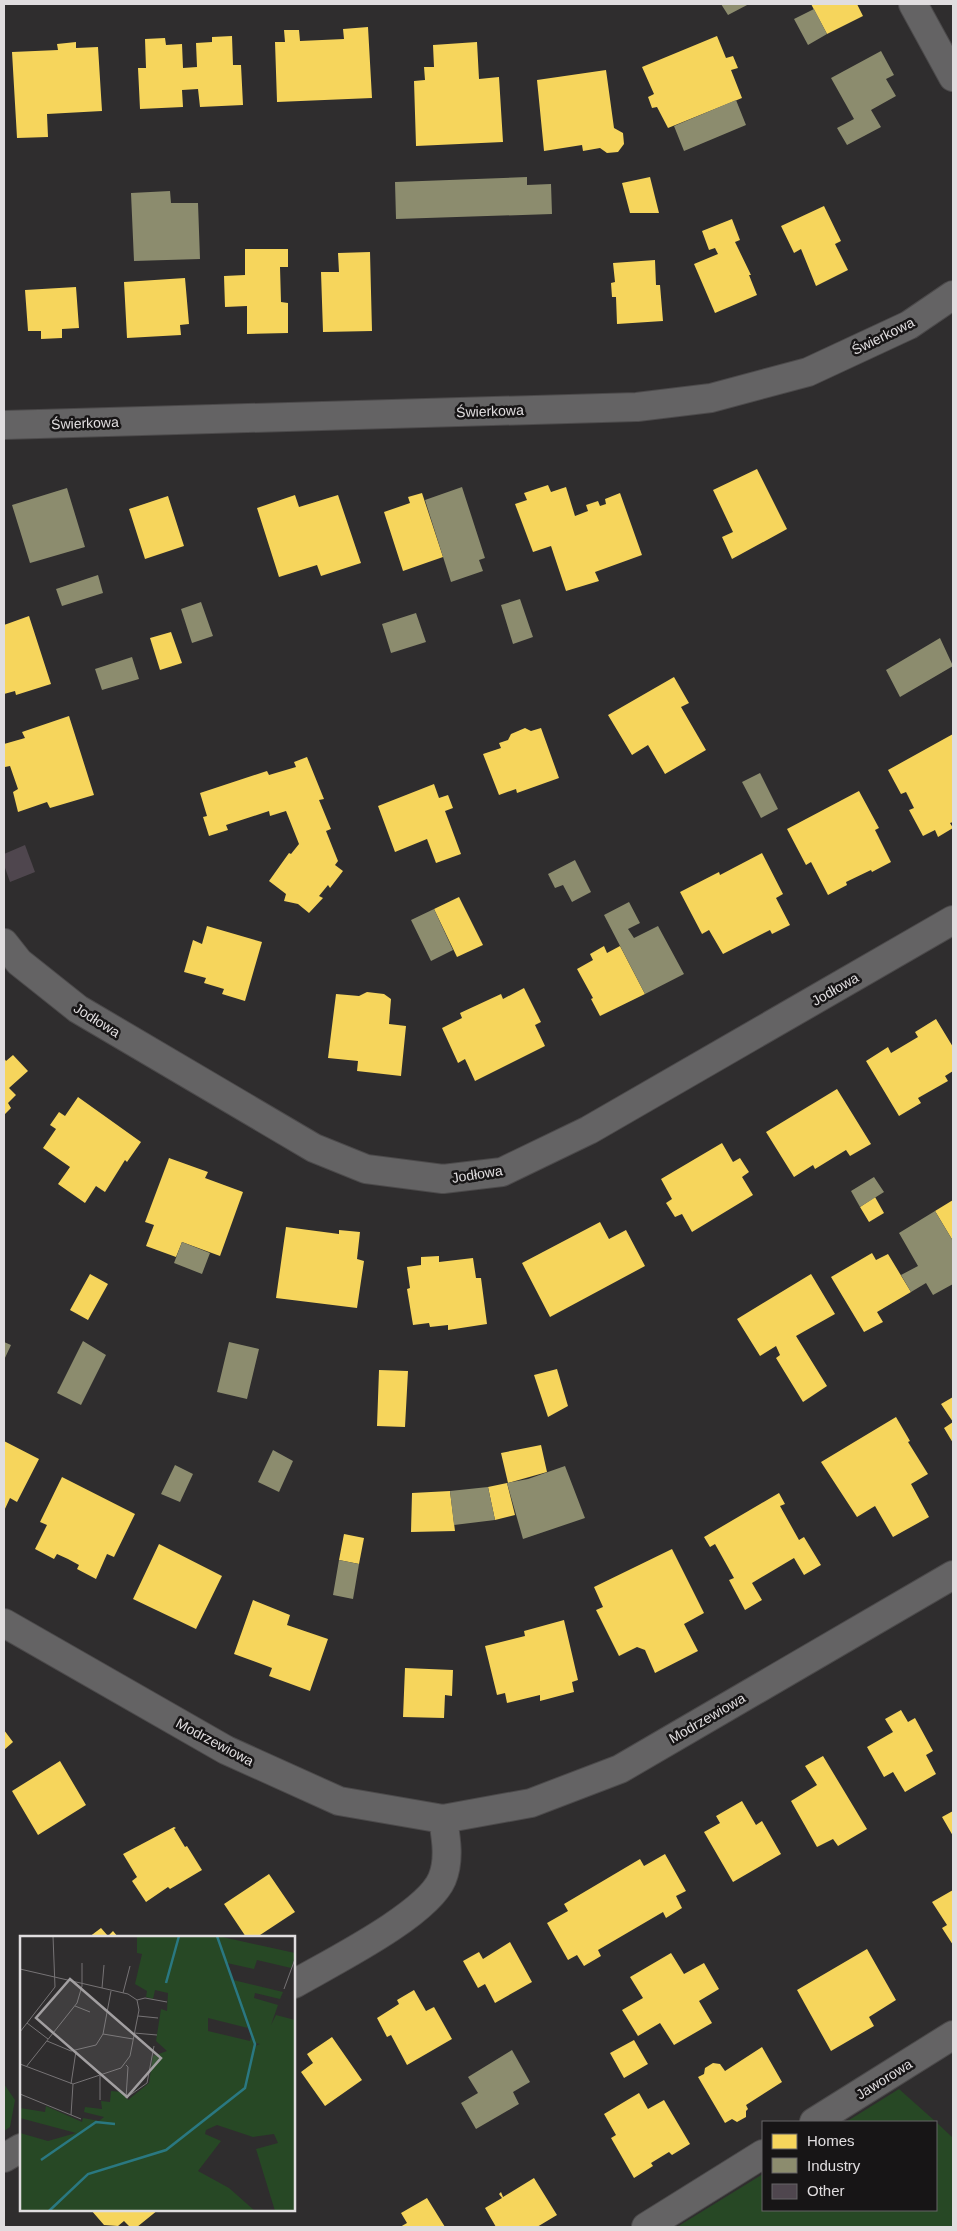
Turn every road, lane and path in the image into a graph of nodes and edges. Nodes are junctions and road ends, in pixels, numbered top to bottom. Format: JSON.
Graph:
{"nodes":[{"id":1,"x":913,"y":4,"type":"edge"},
{"id":2,"x":953,"y":77,"type":"edge"},
{"id":3,"x":953,"y":296,"type":"edge"},
{"id":4,"x":4,"y":425,"type":"edge"},
{"id":5,"x":953,"y":920,"type":"edge"},
{"id":6,"x":4,"y":943,"type":"edge"},
{"id":7,"x":953,"y":1575,"type":"edge"},
{"id":8,"x":4,"y":1624,"type":"edge"},
{"id":9,"x":443,"y":1818,"type":"junction"},
{"id":10,"x":295,"y":1983,"type":"edge"},
{"id":11,"x":953,"y":2035,"type":"edge"},
{"id":12,"x":816,"y":2121,"type":"edge"},
{"id":13,"x":20,"y":2149,"type":"edge"},
{"id":14,"x":762,"y":2155,"type":"edge"},
{"id":15,"x":4,"y":2158,"type":"edge"},
{"id":16,"x":646,"y":2227,"type":"edge"}],
"edges":[{"from":1,"to":2,"type":"street"},
{"from":3,"to":4,"type":"street","name":"Świerkowa"},
{"from":5,"to":6,"type":"street","name":"Jodłowa"},
{"from":7,"to":9,"type":"street","name":"Modrzewiowa"},
{"from":8,"to":9,"type":"street","name":"Modrzewiowa"},
{"from":9,"to":10,"type":"street"},
{"from":11,"to":12,"type":"street","name":"Jaworowa"},
{"from":13,"to":15,"type":"street"},
{"from":14,"to":16,"type":"street"}]}
